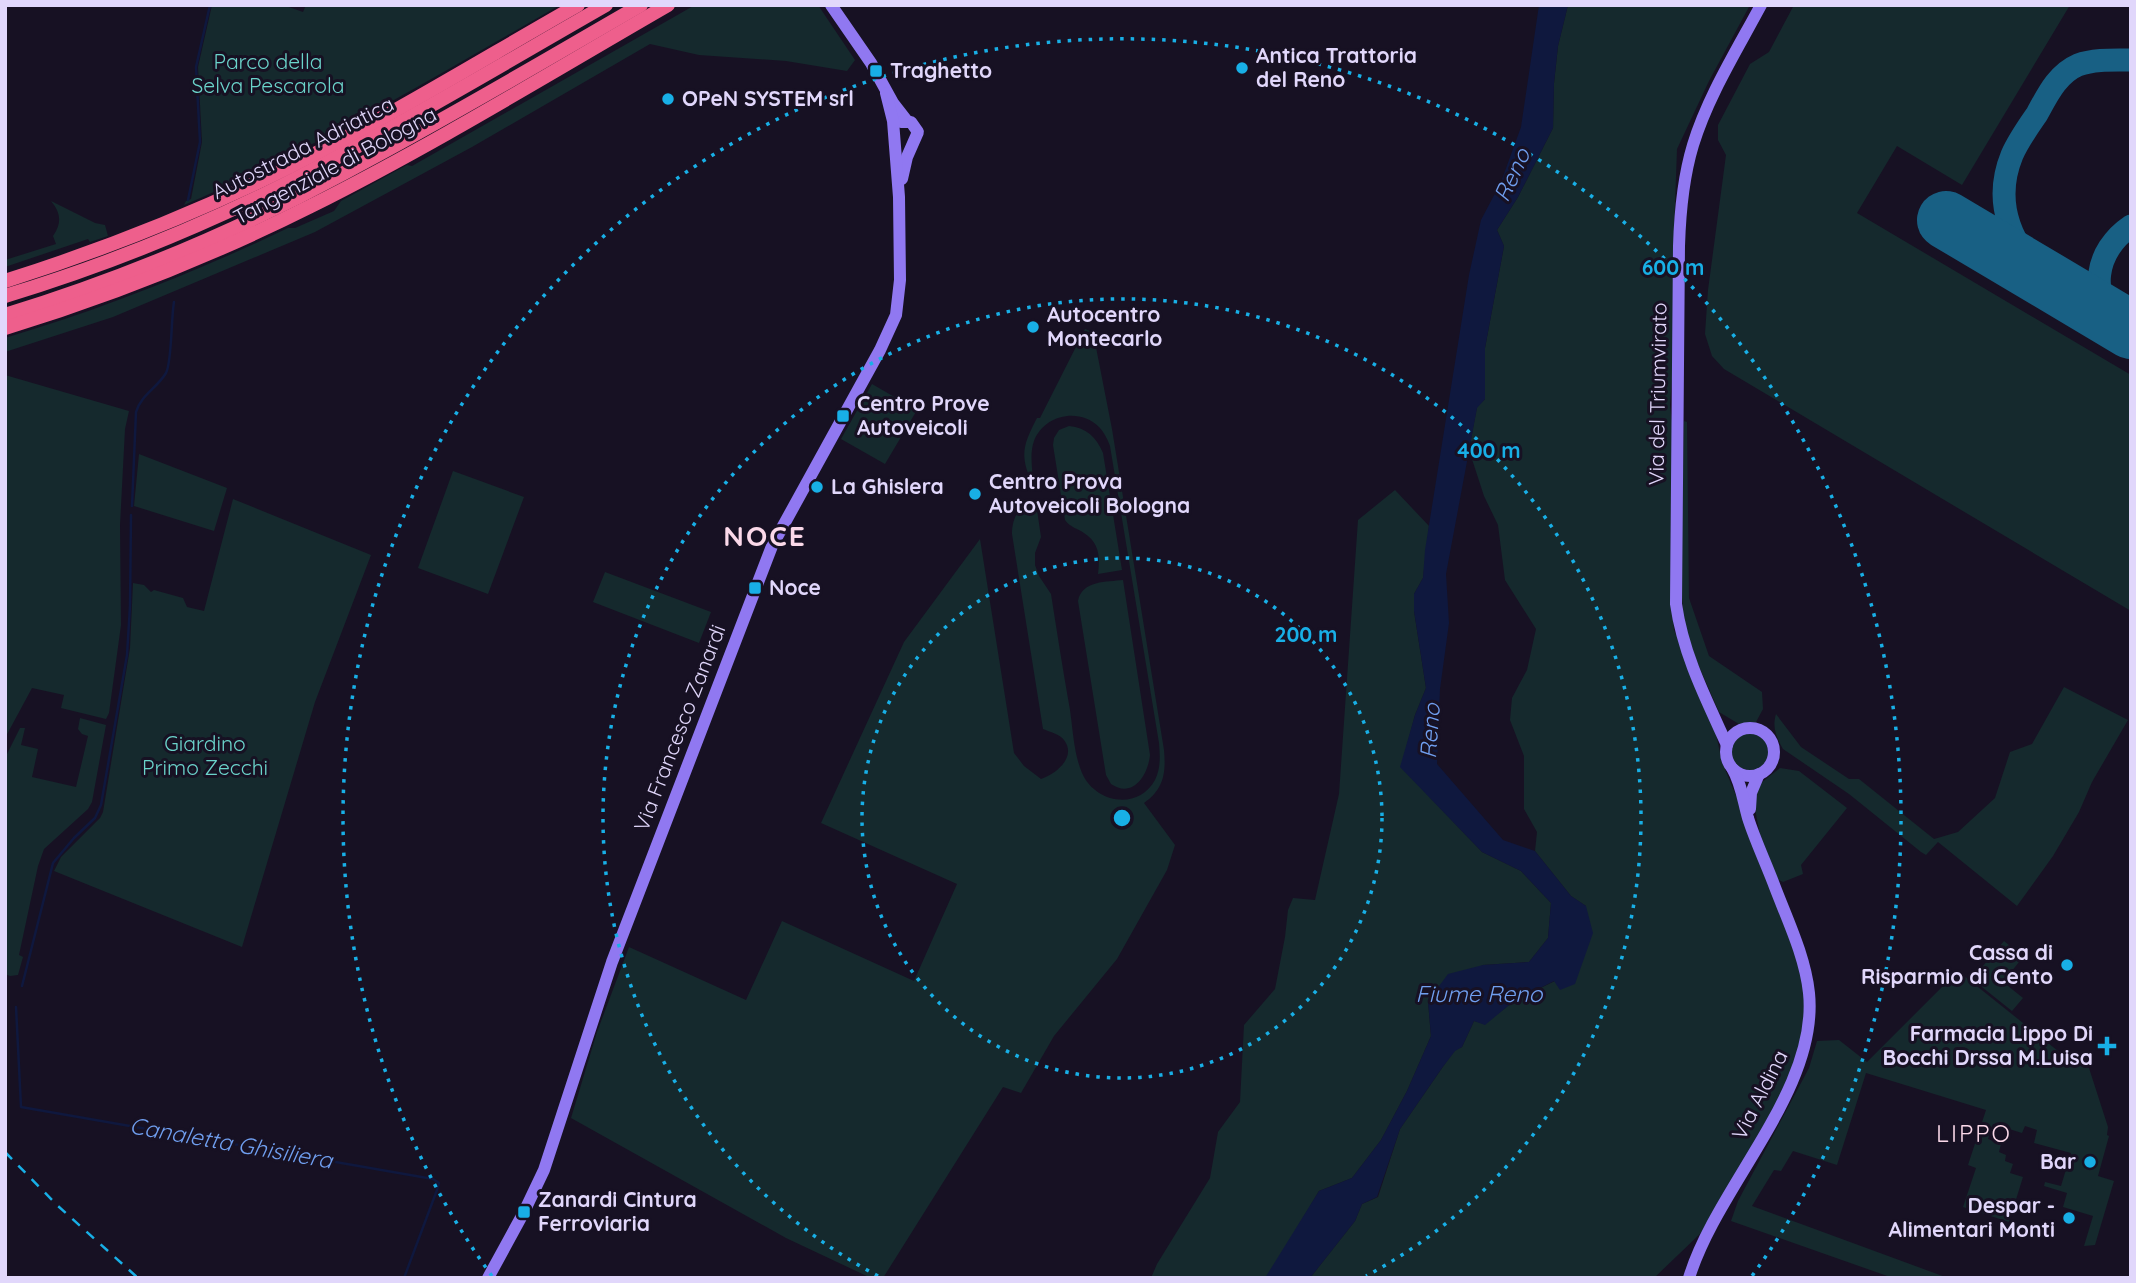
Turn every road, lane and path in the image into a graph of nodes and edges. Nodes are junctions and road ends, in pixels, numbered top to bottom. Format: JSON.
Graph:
{"nodes":[{"id":1,"x":578,"y":5,"type":"edge"},
{"id":2,"x":606,"y":5,"type":"edge"},
{"id":3,"x":641,"y":5,"type":"edge"},
{"id":4,"x":668,"y":5,"type":"edge"},
{"id":5,"x":831,"y":5,"type":"edge"},
{"id":6,"x":1760,"y":5,"type":"edge"},
{"id":7,"x":886,"y":93,"type":"junction"},
{"id":8,"x":906,"y":121,"type":"junction"},
{"id":9,"x":894,"y":134,"type":"junction"},
{"id":10,"x":914,"y":142,"type":"junction"},
{"id":11,"x":899,"y":197,"type":"junction"},
{"id":12,"x":5,"y":281,"type":"edge"},
{"id":13,"x":5,"y":296,"type":"edge"},
{"id":14,"x":5,"y":314,"type":"edge"},
{"id":15,"x":5,"y":328,"type":"edge"},
{"id":16,"x":1711,"y":711,"type":"junction"},
{"id":17,"x":1743,"y":728,"type":"junction"},
{"id":18,"x":1727,"y":745,"type":"junction"},
{"id":19,"x":1732,"y":768,"type":"junction"},
{"id":20,"x":1759,"y":774,"type":"junction"},
{"id":21,"x":1756,"y":840,"type":"junction"},
{"id":22,"x":488,"y":1278,"type":"edge"},
{"id":23,"x":1689,"y":1278,"type":"edge"}],
"edges":[{"from":1,"to":12,"type":"highway","name":"Tangenziale di Bologna"},
{"from":2,"to":13,"type":"highway","name":"Autostrada Adriatica"},
{"from":3,"to":14,"type":"highway","name":"Autostrada Adriatica"},
{"from":4,"to":15,"type":"highway","name":"Tangenziale di Bologna"},
{"from":5,"to":7,"type":"street","name":"Via Francesco Zanardi"},
{"from":6,"to":16,"type":"street","name":"Via del Triumvirato"},
{"from":7,"to":8,"type":"street","name":"Via Francesco Zanardi"},
{"from":7,"to":9,"type":"street","name":"Via Francesco Zanardi"},
{"from":8,"to":9,"type":"street"},
{"from":8,"to":10,"type":"street"},
{"from":9,"to":10,"type":"street"},
{"from":9,"to":11,"type":"street","name":"Via Francesco Zanardi"},
{"from":10,"to":11,"type":"street","name":"Via Francesco Zanardi"},
{"from":11,"to":22,"type":"street","name":"Via Francesco Zanardi"},
{"from":16,"to":17,"type":"street"},
{"from":16,"to":18,"type":"street","name":"Via del Triumvirato"},
{"from":17,"to":18,"type":"street"},
{"from":17,"to":20,"type":"street"},
{"from":18,"to":19,"type":"street"},
{"from":19,"to":20,"type":"street"},
{"from":19,"to":21,"type":"street","name":"Via Aldina"},
{"from":20,"to":21,"type":"street","name":"Via Aldina"},
{"from":21,"to":23,"type":"street","name":"Via Aldina"}]}
